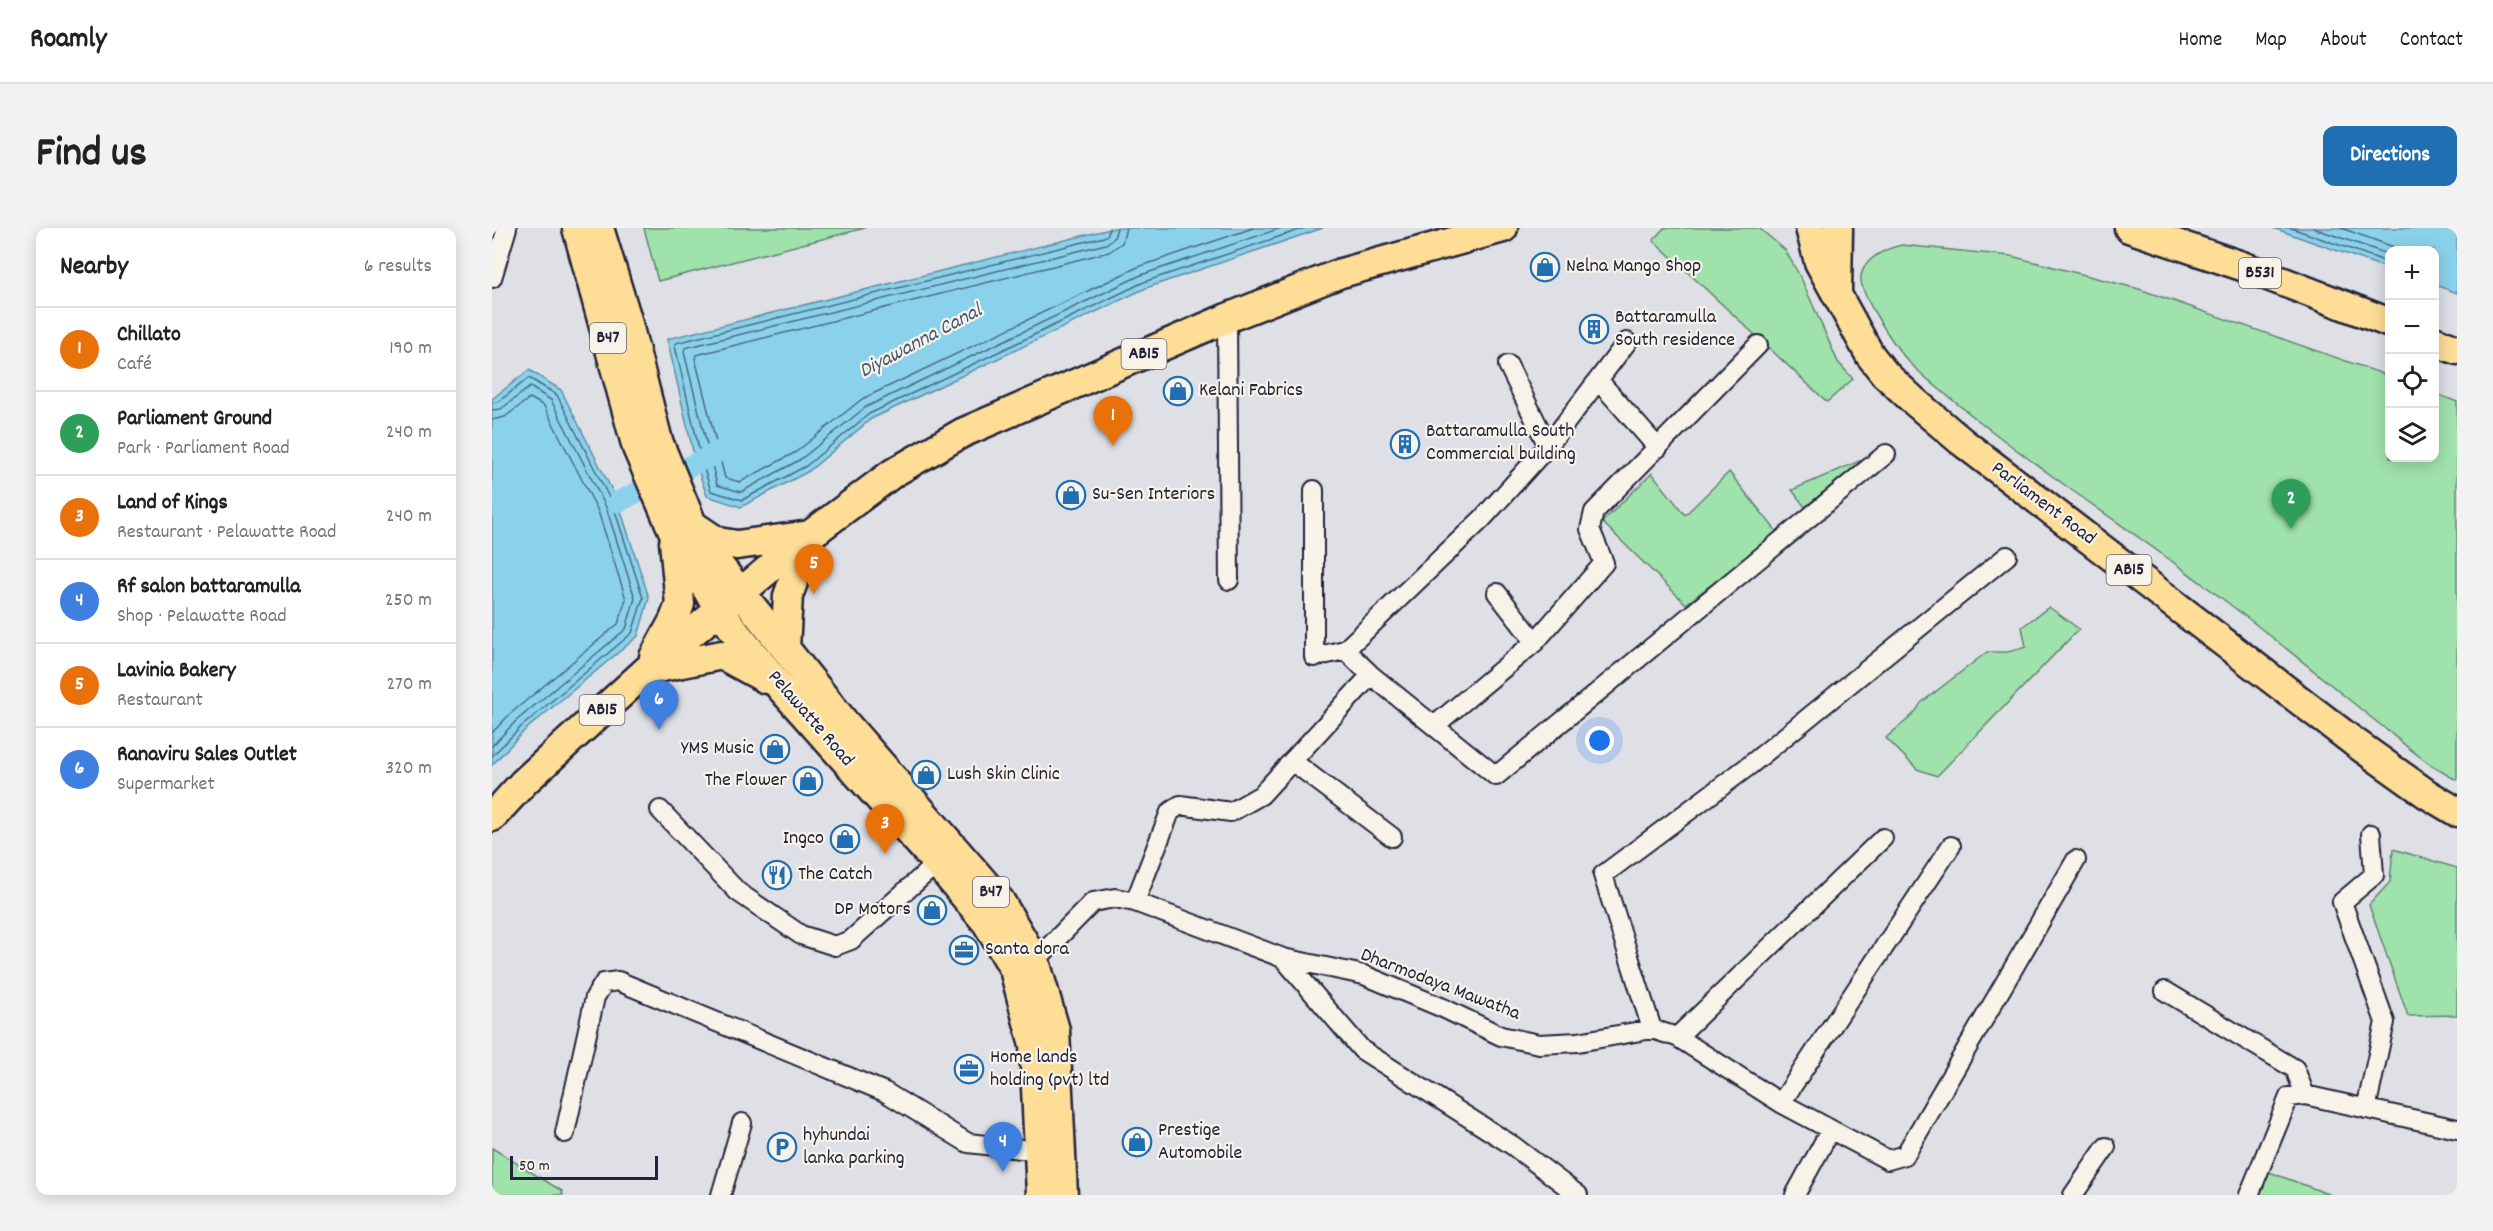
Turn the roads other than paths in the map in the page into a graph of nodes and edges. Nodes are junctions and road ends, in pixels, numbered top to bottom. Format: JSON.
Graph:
{"nodes":[{"id":1,"x":507,"y":228,"type":"edge"},
{"id":2,"x":577,"y":228,"type":"edge"},
{"id":3,"x":599,"y":228,"type":"edge"},
{"id":4,"x":1503,"y":228,"type":"edge"},
{"id":5,"x":1787,"y":228,"type":"edge"},
{"id":6,"x":1810,"y":228,"type":"edge"},
{"id":7,"x":1839,"y":228,"type":"edge"},
{"id":8,"x":2129,"y":228,"type":"edge"},
{"id":9,"x":1819,"y":262,"type":"junction"},
{"id":10,"x":492,"y":278,"type":"edge"},
{"id":11,"x":1837,"y":293,"type":"junction"},
{"id":12,"x":1227,"y":318,"type":"junction"},
{"id":13,"x":2385,"y":322,"type":"edge"},
{"id":14,"x":1627,"y":342,"type":"dead end"},
{"id":15,"x":2439,"y":343,"type":"edge"},
{"id":16,"x":1758,"y":345,"type":"dead end"},
{"id":17,"x":2457,"y":350,"type":"edge"},
{"id":18,"x":1508,"y":365,"type":"dead end"},
{"id":19,"x":1599,"y":381,"type":"junction"},
{"id":20,"x":648,"y":445,"type":"junction"},
{"id":21,"x":1548,"y":446,"type":"junction"},
{"id":22,"x":1658,"y":448,"type":"junction"},
{"id":23,"x":1886,"y":454,"type":"dead end"},
{"id":24,"x":1314,"y":490,"type":"dead end"},
{"id":25,"x":681,"y":525,"type":"junction"},
{"id":26,"x":810,"y":535,"type":"junction"},
{"id":27,"x":2007,"y":556,"type":"dead end"},
{"id":28,"x":1229,"y":580,"type":"dead end"},
{"id":29,"x":1497,"y":593,"type":"dead end"},
{"id":30,"x":729,"y":601,"type":"junction"},
{"id":31,"x":1535,"y":642,"type":"junction"},
{"id":32,"x":785,"y":648,"type":"junction"},
{"id":33,"x":1345,"y":650,"type":"junction"},
{"id":34,"x":647,"y":670,"type":"junction"},
{"id":35,"x":1371,"y":675,"type":"junction"},
{"id":36,"x":781,"y":688,"type":"junction"},
{"id":37,"x":1434,"y":726,"type":"junction"},
{"id":38,"x":1292,"y":761,"type":"junction"},
{"id":39,"x":660,"y":810,"type":"dead end"},
{"id":40,"x":2457,"y":812,"type":"edge"},
{"id":41,"x":492,"y":817,"type":"edge"},
{"id":42,"x":2371,"y":834,"type":"dead end"},
{"id":43,"x":1392,"y":837,"type":"dead end"},
{"id":44,"x":1883,"y":838,"type":"dead end"},
{"id":45,"x":1951,"y":846,"type":"dead end"},
{"id":46,"x":2076,"y":860,"type":"dead end"},
{"id":47,"x":937,"y":862,"type":"junction"},
{"id":48,"x":1135,"y":902,"type":"junction"},
{"id":49,"x":1283,"y":958,"type":"junction"},
{"id":50,"x":1024,"y":965,"type":"junction"},
{"id":51,"x":2165,"y":991,"type":"dead end"},
{"id":52,"x":1652,"y":1029,"type":"junction"},
{"id":53,"x":1677,"y":1037,"type":"junction"},
{"id":54,"x":2305,"y":1095,"type":"junction"},
{"id":55,"x":1781,"y":1103,"type":"junction"},
{"id":56,"x":2366,"y":1109,"type":"junction"},
{"id":57,"x":742,"y":1123,"type":"dead end"},
{"id":58,"x":2457,"y":1129,"type":"edge"},
{"id":59,"x":1830,"y":1131,"type":"junction"},
{"id":60,"x":565,"y":1133,"type":"dead end"},
{"id":61,"x":2106,"y":1147,"type":"dead end"},
{"id":62,"x":1051,"y":1151,"type":"junction"},
{"id":63,"x":721,"y":1195,"type":"edge"},
{"id":64,"x":1041,"y":1195,"type":"edge"},
{"id":65,"x":1064,"y":1195,"type":"edge"},
{"id":66,"x":1578,"y":1195,"type":"edge"},
{"id":67,"x":1795,"y":1195,"type":"edge"},
{"id":68,"x":2073,"y":1195,"type":"edge"},
{"id":69,"x":2249,"y":1195,"type":"edge"}],
"edges":[{"from":1,"to":10,"type":"street"},
{"from":2,"to":20,"type":"main road","name":"Pelawatte Road","number":"B47"},
{"from":3,"to":20,"type":"main road","name":"Pelawatte Road","number":"B47"},
{"from":4,"to":12,"type":"main road","number":"AB15"},
{"from":5,"to":9,"type":"main road"},
{"from":6,"to":9,"type":"main road","name":"Parliament Road","number":"AB15"},
{"from":7,"to":11,"type":"main road","name":"Parliament Road","number":"AB15"},
{"from":8,"to":13,"type":"main road","number":"B531"},
{"from":9,"to":11,"type":"main road","name":"Parliament Road","number":"AB15"},
{"from":11,"to":40,"type":"main road","name":"Parliament Road","number":"AB15"},
{"from":12,"to":26,"type":"main road","number":"AB15"},
{"from":12,"to":28,"type":"street"},
{"from":14,"to":19,"type":"street"},
{"from":15,"to":17,"type":"main road"},
{"from":16,"to":22,"type":"street"},
{"from":18,"to":21,"type":"street"},
{"from":19,"to":21,"type":"street"},
{"from":19,"to":22,"type":"street"},
{"from":20,"to":25,"type":"main road","name":"Pelawatte Road","number":"B47"},
{"from":21,"to":33,"type":"street"},
{"from":22,"to":31,"type":"street"},
{"from":23,"to":37,"type":"street"},
{"from":24,"to":33,"type":"street"},
{"from":25,"to":26,"type":"main road"},
{"from":25,"to":30,"type":"main road","name":"Pelawatte Road","number":"B47"},
{"from":25,"to":34,"type":"main road"},
{"from":26,"to":30,"type":"main road","number":"AB15"},
{"from":26,"to":32,"type":"main road"},
{"from":27,"to":52,"type":"street"},
{"from":29,"to":31,"type":"street"},
{"from":30,"to":32,"type":"main road","name":"Pelawatte Road","number":"B47"},
{"from":30,"to":34,"type":"main road","number":"AB15"},
{"from":30,"to":36,"type":"main road","name":"Pelawatte Road","number":"B47"},
{"from":31,"to":37,"type":"street"},
{"from":32,"to":50,"type":"main road","name":"Pelawatte Road","number":"B47"},
{"from":33,"to":35,"type":"street"},
{"from":34,"to":36,"type":"main road"},
{"from":34,"to":41,"type":"main road","number":"AB15"},
{"from":35,"to":37,"type":"street"},
{"from":35,"to":38,"type":"street"},
{"from":36,"to":47,"type":"main road","name":"Pelawatte Road","number":"B47"},
{"from":38,"to":43,"type":"street"},
{"from":38,"to":48,"type":"street"},
{"from":39,"to":47,"type":"street"},
{"from":42,"to":56,"type":"street"},
{"from":44,"to":53,"type":"street"},
{"from":45,"to":55,"type":"street"},
{"from":46,"to":59,"type":"street","name":"Dharmodaya Mawatha"},
{"from":47,"to":50,"type":"main road","name":"Pelawatte Road","number":"B47"},
{"from":48,"to":49,"type":"street","name":"Dharmodaya Mawatha"},
{"from":48,"to":50,"type":"street","name":"Dharmodaya Mawatha"},
{"from":49,"to":52,"type":"street","name":"Dharmodaya Mawatha"},
{"from":49,"to":66,"type":"street"},
{"from":50,"to":62,"type":"main road","name":"Pelawatte Road","number":"B47"},
{"from":51,"to":54,"type":"street"},
{"from":52,"to":53,"type":"street","name":"Dharmodaya Mawatha"},
{"from":53,"to":55,"type":"street","name":"Dharmodaya Mawatha"},
{"from":54,"to":56,"type":"street"},
{"from":54,"to":69,"type":"street"},
{"from":55,"to":59,"type":"street","name":"Dharmodaya Mawatha"},
{"from":56,"to":58,"type":"street"},
{"from":57,"to":63,"type":"street"},
{"from":59,"to":67,"type":"street"},
{"from":60,"to":62,"type":"street"},
{"from":61,"to":68,"type":"street"},
{"from":62,"to":64,"type":"main road","name":"Pelawatte Road","number":"B47"},
{"from":62,"to":65,"type":"main road","name":"Pelawatte Road","number":"B47"}]}
